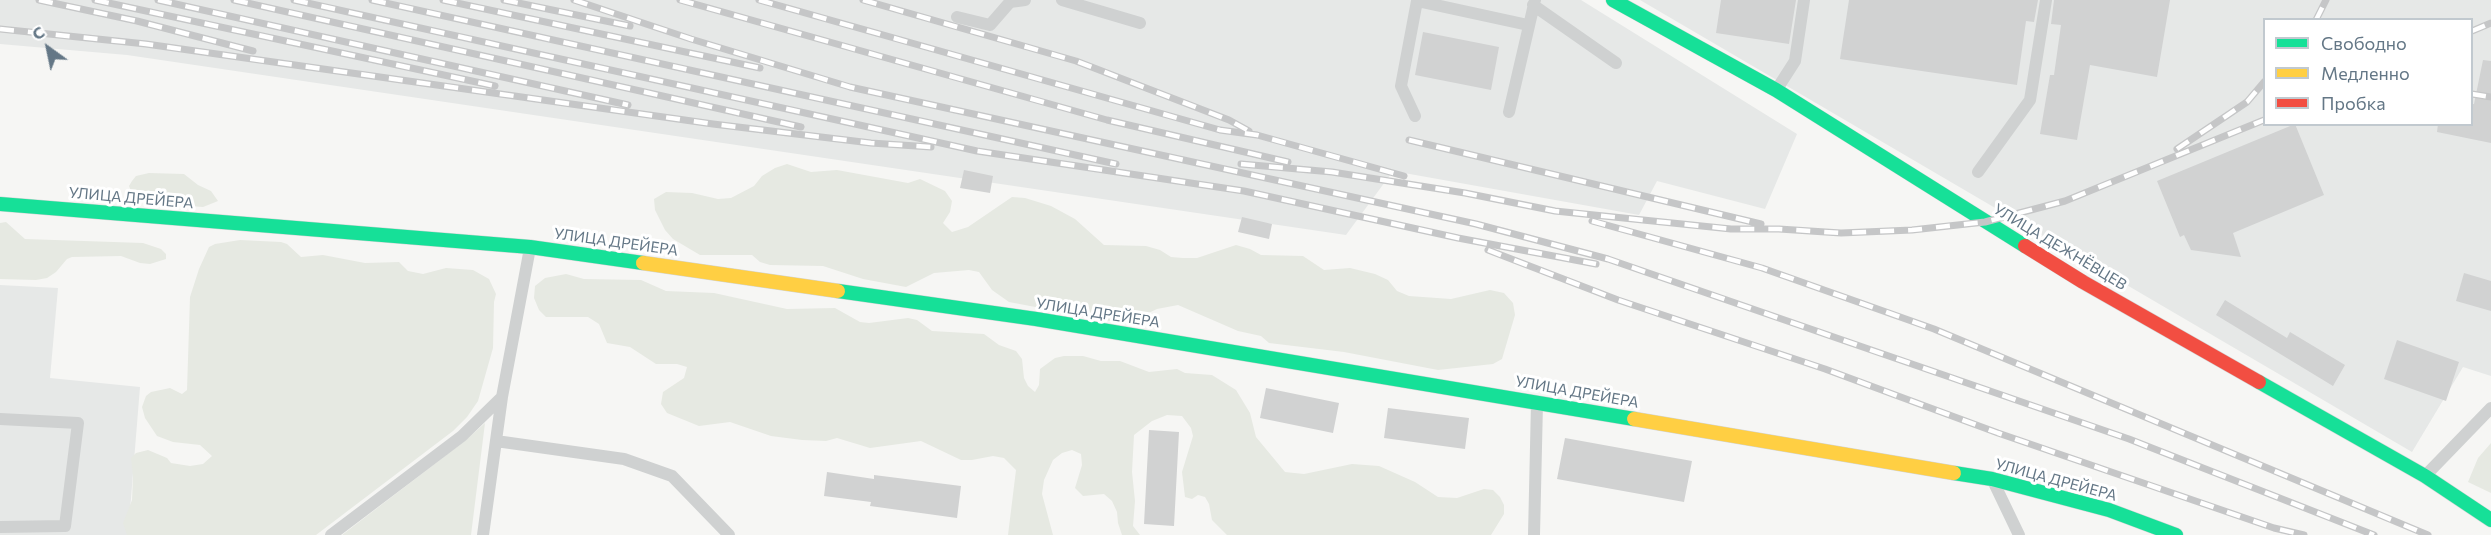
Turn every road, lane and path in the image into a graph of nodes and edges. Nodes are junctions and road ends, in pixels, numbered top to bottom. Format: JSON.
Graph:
{"nodes":[{"id":1,"x":1025,"y":0,"type":"edge"},
{"id":2,"x":1062,"y":0,"type":"edge"},
{"id":3,"x":1613,"y":0,"type":"edge"},
{"id":4,"x":1804,"y":0,"type":"edge"},
{"id":5,"x":2046,"y":0,"type":"edge"},
{"id":6,"x":1534,"y":2,"type":"edge"},
{"id":7,"x":957,"y":17,"type":"dead end"},
{"id":8,"x":1140,"y":23,"type":"dead end"},
{"id":9,"x":1528,"y":25,"type":"junction"},
{"id":10,"x":1617,"y":63,"type":"dead end"},
{"id":11,"x":1776,"y":90,"type":"junction"},
{"id":12,"x":1509,"y":112,"type":"dead end"},
{"id":13,"x":1415,"y":116,"type":"dead end"},
{"id":14,"x":1978,"y":172,"type":"dead end"},
{"id":15,"x":0,"y":204,"type":"edge"},
{"id":16,"x":530,"y":247,"type":"junction"},
{"id":17,"x":502,"y":398,"type":"junction"},
{"id":18,"x":1537,"y":402,"type":"junction"},
{"id":19,"x":2491,"y":408,"type":"edge"},
{"id":20,"x":0,"y":418,"type":"edge"},
{"id":21,"x":496,"y":441,"type":"junction"},
{"id":22,"x":2425,"y":476,"type":"junction"},
{"id":23,"x":1992,"y":479,"type":"junction"},
{"id":24,"x":2491,"y":520,"type":"edge"},
{"id":25,"x":0,"y":527,"type":"edge"},
{"id":26,"x":331,"y":535,"type":"edge"},
{"id":27,"x":483,"y":535,"type":"edge"},
{"id":28,"x":729,"y":535,"type":"edge"},
{"id":29,"x":1534,"y":535,"type":"edge"},
{"id":30,"x":2019,"y":535,"type":"edge"},
{"id":31,"x":2176,"y":535,"type":"edge"}],
"edges":[{"from":1,"to":7,"type":"lane"},
{"from":2,"to":8,"type":"lane"},
{"from":3,"to":11,"type":"main road","name":"УЛИЦА ДЕЖНЁВЦЕВ"},
{"from":4,"to":11,"type":"lane"},
{"from":5,"to":14,"type":"lane"},
{"from":6,"to":9,"type":"lane"},
{"from":6,"to":10,"type":"lane"},
{"from":9,"to":12,"type":"lane"},
{"from":9,"to":13,"type":"lane"},
{"from":11,"to":22,"type":"main road","name":"УЛИЦА ДЕЖНЁВЦЕВ"},
{"from":15,"to":16,"type":"main road","name":"УЛИЦА ДРЕЙЕРА"},
{"from":16,"to":17,"type":"lane"},
{"from":16,"to":18,"type":"main road","name":"УЛИЦА ДРЕЙЕРА"},
{"from":17,"to":21,"type":"lane"},
{"from":17,"to":26,"type":"lane"},
{"from":18,"to":23,"type":"main road","name":"УЛИЦА ДРЕЙЕРА"},
{"from":18,"to":29,"type":"lane"},
{"from":19,"to":22,"type":"lane"},
{"from":20,"to":25,"type":"lane"},
{"from":21,"to":27,"type":"lane"},
{"from":21,"to":28,"type":"lane"},
{"from":22,"to":24,"type":"main road","name":"УЛИЦА ДЕЖНЁВЦЕВ"},
{"from":23,"to":30,"type":"lane"},
{"from":23,"to":31,"type":"main road","name":"УЛИЦА ДРЕЙЕРА"}]}
